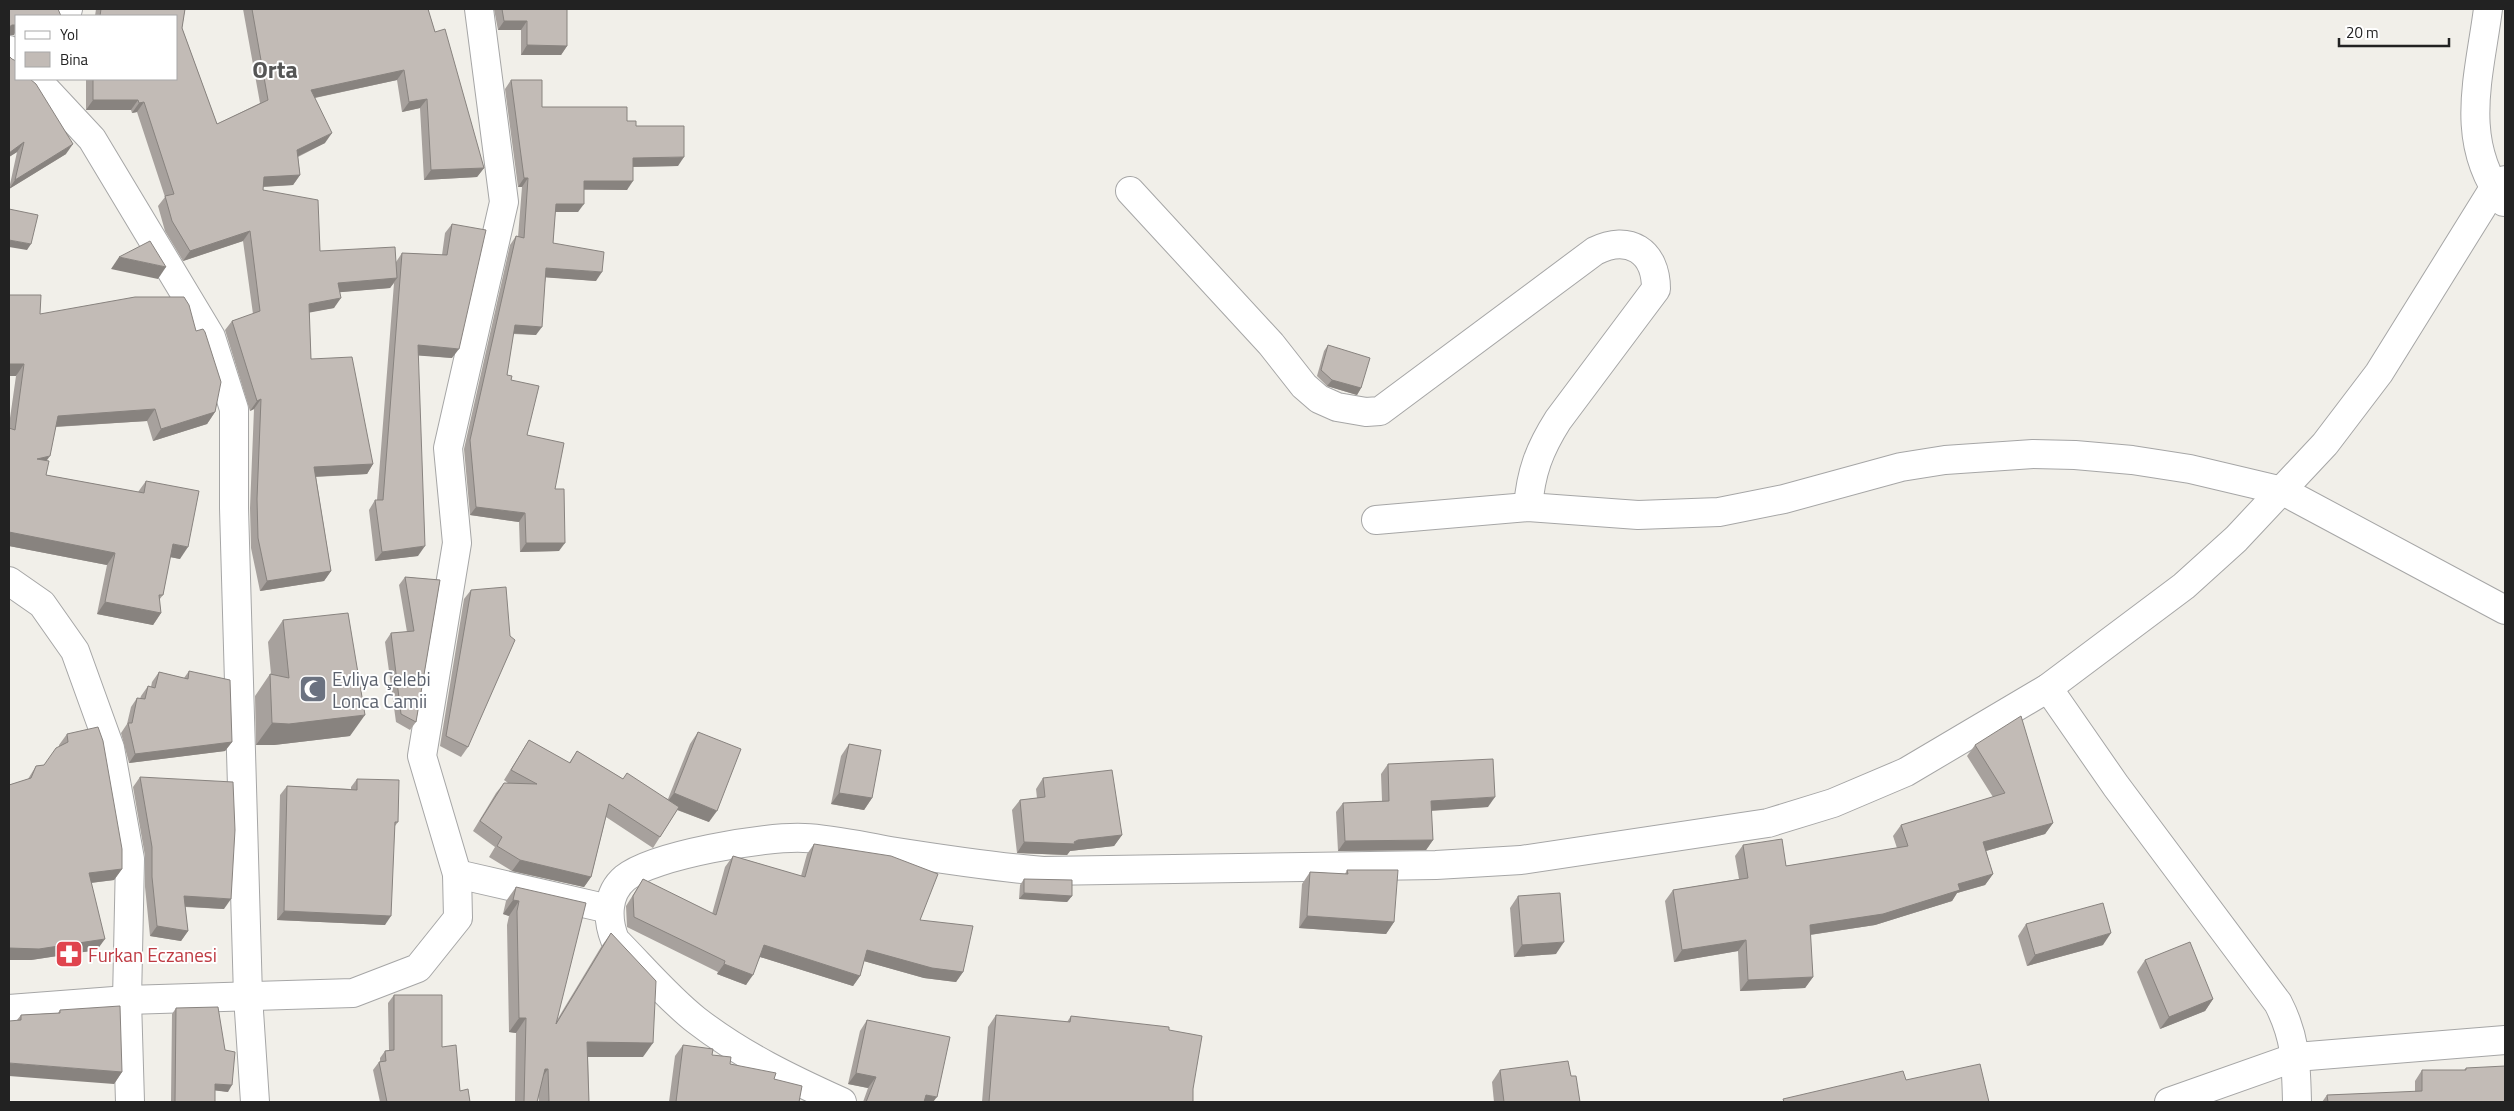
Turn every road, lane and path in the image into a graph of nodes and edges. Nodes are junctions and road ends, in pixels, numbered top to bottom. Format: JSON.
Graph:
{"nodes":[{"id":1,"x":479,"y":9,"type":"edge"},
{"id":2,"x":2488,"y":9,"type":"edge"},
{"id":3,"x":48,"y":85,"type":"edge"},
{"id":4,"x":2501,"y":190,"type":"edge"},
{"id":5,"x":1130,"y":191,"type":"dead end"},
{"id":6,"x":2283,"y":491,"type":"junction"},
{"id":7,"x":1528,"y":507,"type":"junction"},
{"id":8,"x":1376,"y":520,"type":"dead end"},
{"id":9,"x":9,"y":581,"type":"edge"},
{"id":10,"x":2505,"y":610,"type":"edge"},
{"id":11,"x":2048,"y":688,"type":"junction"},
{"id":12,"x":457,"y":874,"type":"junction"},
{"id":13,"x":609,"y":908,"type":"junction"},
{"id":14,"x":248,"y":996,"type":"junction"},
{"id":15,"x":127,"y":1000,"type":"junction"},
{"id":16,"x":9,"y":1009,"type":"edge"},
{"id":17,"x":2505,"y":1040,"type":"edge"},
{"id":18,"x":2296,"y":1057,"type":"junction"},
{"id":19,"x":130,"y":1102,"type":"edge"},
{"id":20,"x":254,"y":1102,"type":"edge"},
{"id":21,"x":842,"y":1102,"type":"edge"},
{"id":22,"x":2169,"y":1102,"type":"edge"},
{"id":23,"x":2297,"y":1102,"type":"edge"}],
"edges":[{"from":1,"to":12,"type":"street"},
{"from":2,"to":4,"type":"street"},
{"from":3,"to":14,"type":"street"},
{"from":4,"to":6,"type":"street"},
{"from":5,"to":7,"type":"street"},
{"from":6,"to":7,"type":"street"},
{"from":6,"to":10,"type":"street"},
{"from":6,"to":11,"type":"street"},
{"from":7,"to":8,"type":"street"},
{"from":9,"to":15,"type":"street"},
{"from":11,"to":13,"type":"street"},
{"from":11,"to":18,"type":"street"},
{"from":12,"to":13,"type":"street"},
{"from":12,"to":14,"type":"street"},
{"from":13,"to":21,"type":"street"},
{"from":14,"to":15,"type":"street"},
{"from":14,"to":20,"type":"street"},
{"from":15,"to":16,"type":"street"},
{"from":15,"to":19,"type":"street"},
{"from":17,"to":18,"type":"street"},
{"from":18,"to":22,"type":"street"},
{"from":18,"to":23,"type":"street"}]}
